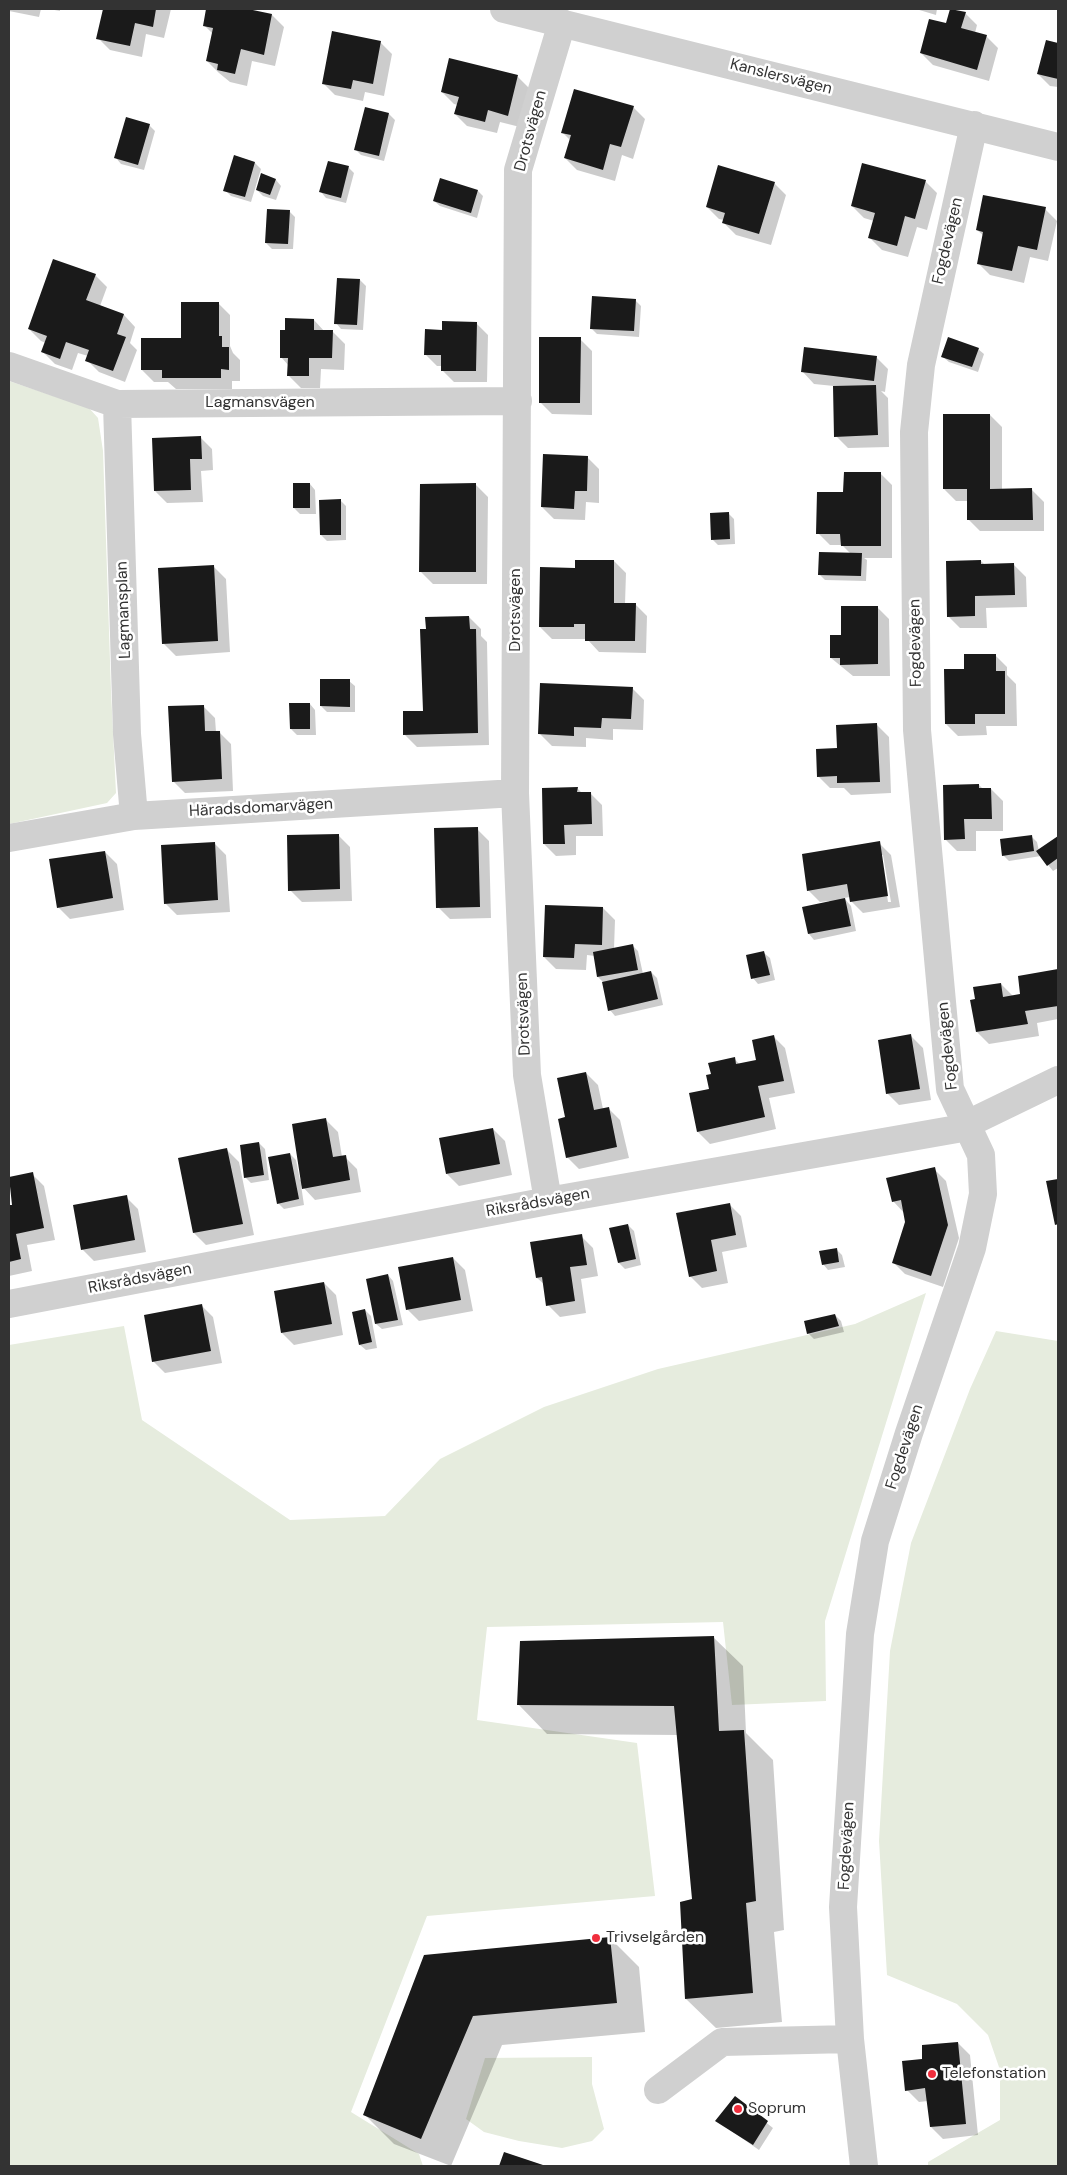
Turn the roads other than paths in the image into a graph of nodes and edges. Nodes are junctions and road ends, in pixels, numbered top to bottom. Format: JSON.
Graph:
{"nodes":[{"id":1,"x":504,"y":9,"type":"edge"},
{"id":2,"x":562,"y":23,"type":"junction"},
{"id":3,"x":974,"y":125,"type":"junction"},
{"id":4,"x":1058,"y":146,"type":"edge"},
{"id":5,"x":9,"y":366,"type":"edge"},
{"id":6,"x":518,"y":401,"type":"junction"},
{"id":7,"x":117,"y":404,"type":"junction"},
{"id":8,"x":515,"y":793,"type":"junction"},
{"id":9,"x":134,"y":816,"type":"junction"},
{"id":10,"x":9,"y":838,"type":"edge"},
{"id":11,"x":1058,"y":1080,"type":"edge"},
{"id":12,"x":968,"y":1124,"type":"junction"},
{"id":13,"x":548,"y":1201,"type":"junction"},
{"id":14,"x":9,"y":1304,"type":"edge"},
{"id":15,"x":850,"y":2039,"type":"junction"},
{"id":16,"x":658,"y":2090,"type":"dead end"},
{"id":17,"x":864,"y":2166,"type":"edge"}],
"edges":[{"from":1,"to":2,"type":"street","name":"Kanslersvägen"},
{"from":2,"to":3,"type":"street","name":"Kanslersvägen"},
{"from":2,"to":6,"type":"street","name":"Drotsvägen"},
{"from":3,"to":4,"type":"street","name":"Kanslersvägen"},
{"from":3,"to":12,"type":"street","name":"Fogdevägen"},
{"from":5,"to":7,"type":"street","name":"Lagmansvägen"},
{"from":6,"to":7,"type":"street","name":"Lagmansvägen"},
{"from":6,"to":8,"type":"street","name":"Drotsvägen"},
{"from":7,"to":9,"type":"street","name":"Lagmansplan"},
{"from":8,"to":9,"type":"street","name":"Häradsdomarvägen"},
{"from":8,"to":13,"type":"street","name":"Drotsvägen"},
{"from":9,"to":10,"type":"street","name":"Häradsdomarvägen"},
{"from":11,"to":12,"type":"street","name":"Riksrådsvägen"},
{"from":12,"to":13,"type":"street","name":"Riksrådsvägen"},
{"from":12,"to":15,"type":"street","name":"Fogdevägen"},
{"from":13,"to":14,"type":"street","name":"Riksrådsvägen"},
{"from":15,"to":16,"type":"street"},
{"from":15,"to":17,"type":"street","name":"Fogdevägen"}]}
